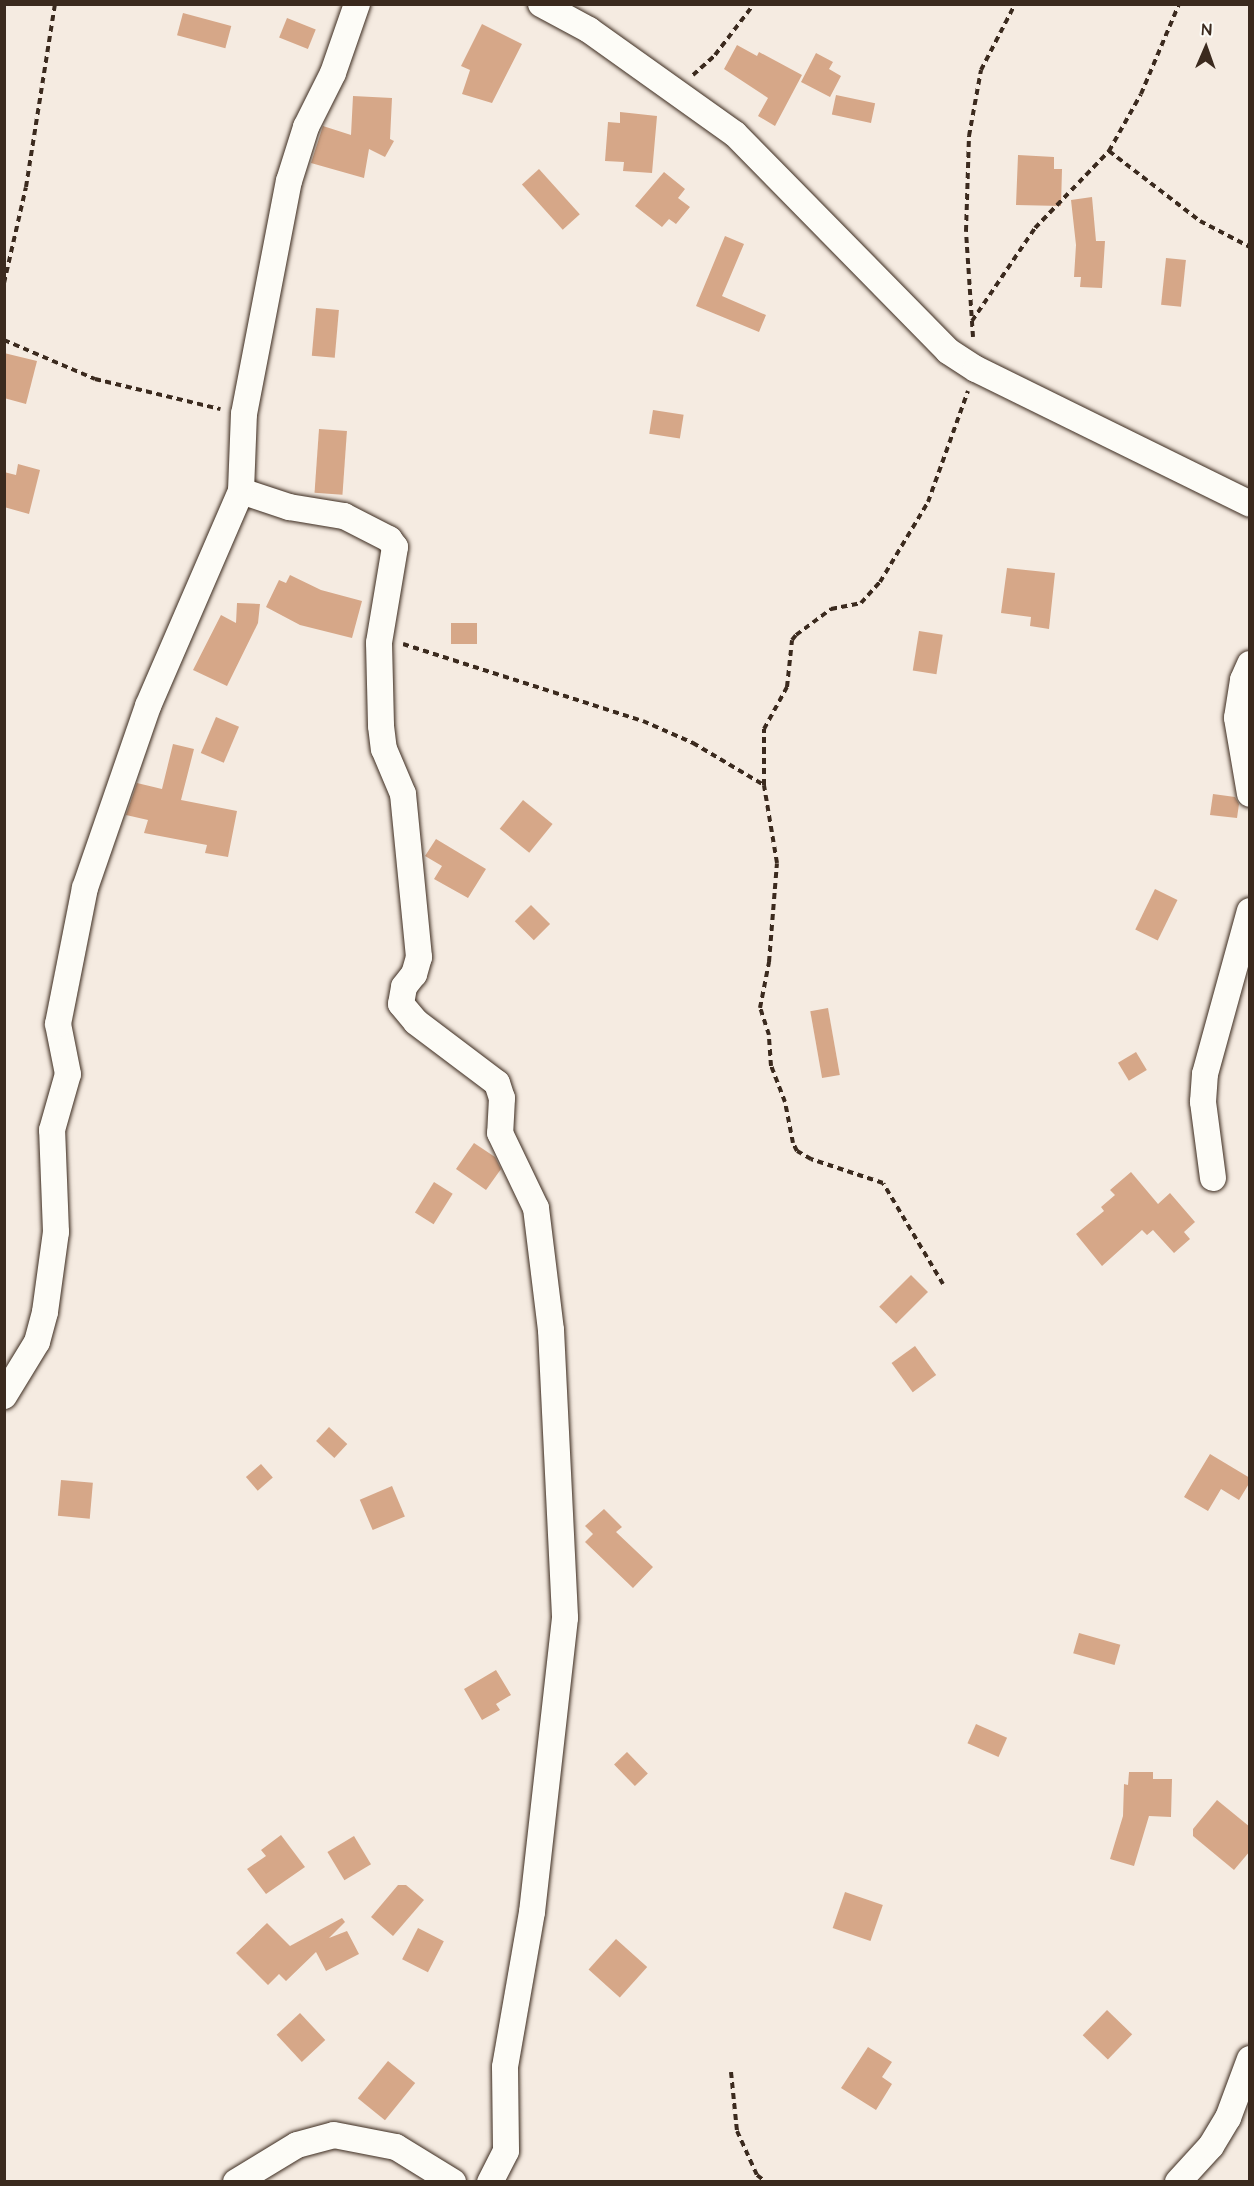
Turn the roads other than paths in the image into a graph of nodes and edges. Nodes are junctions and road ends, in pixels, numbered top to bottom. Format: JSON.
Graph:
{"nodes":[{"id":1,"x":357,"y":4,"type":"edge"},
{"id":2,"x":541,"y":4,"type":"edge"},
{"id":3,"x":241,"y":491,"type":"junction"},
{"id":4,"x":1250,"y":504,"type":"edge"},
{"id":5,"x":1250,"y":664,"type":"edge"},
{"id":6,"x":1250,"y":794,"type":"edge"},
{"id":7,"x":1250,"y":911,"type":"edge"},
{"id":8,"x":1213,"y":1178,"type":"dead end"},
{"id":9,"x":4,"y":1396,"type":"edge"},
{"id":10,"x":1250,"y":2058,"type":"edge"},
{"id":11,"x":236,"y":2181,"type":"edge"},
{"id":12,"x":453,"y":2181,"type":"edge"},
{"id":13,"x":490,"y":2181,"type":"edge"},
{"id":14,"x":1178,"y":2181,"type":"edge"}],
"edges":[{"from":1,"to":3,"type":"street"},
{"from":2,"to":4,"type":"street"},
{"from":3,"to":9,"type":"street"},
{"from":3,"to":13,"type":"street"},
{"from":5,"to":6,"type":"street"},
{"from":7,"to":8,"type":"street"},
{"from":10,"to":14,"type":"street"},
{"from":11,"to":12,"type":"street"}]}
